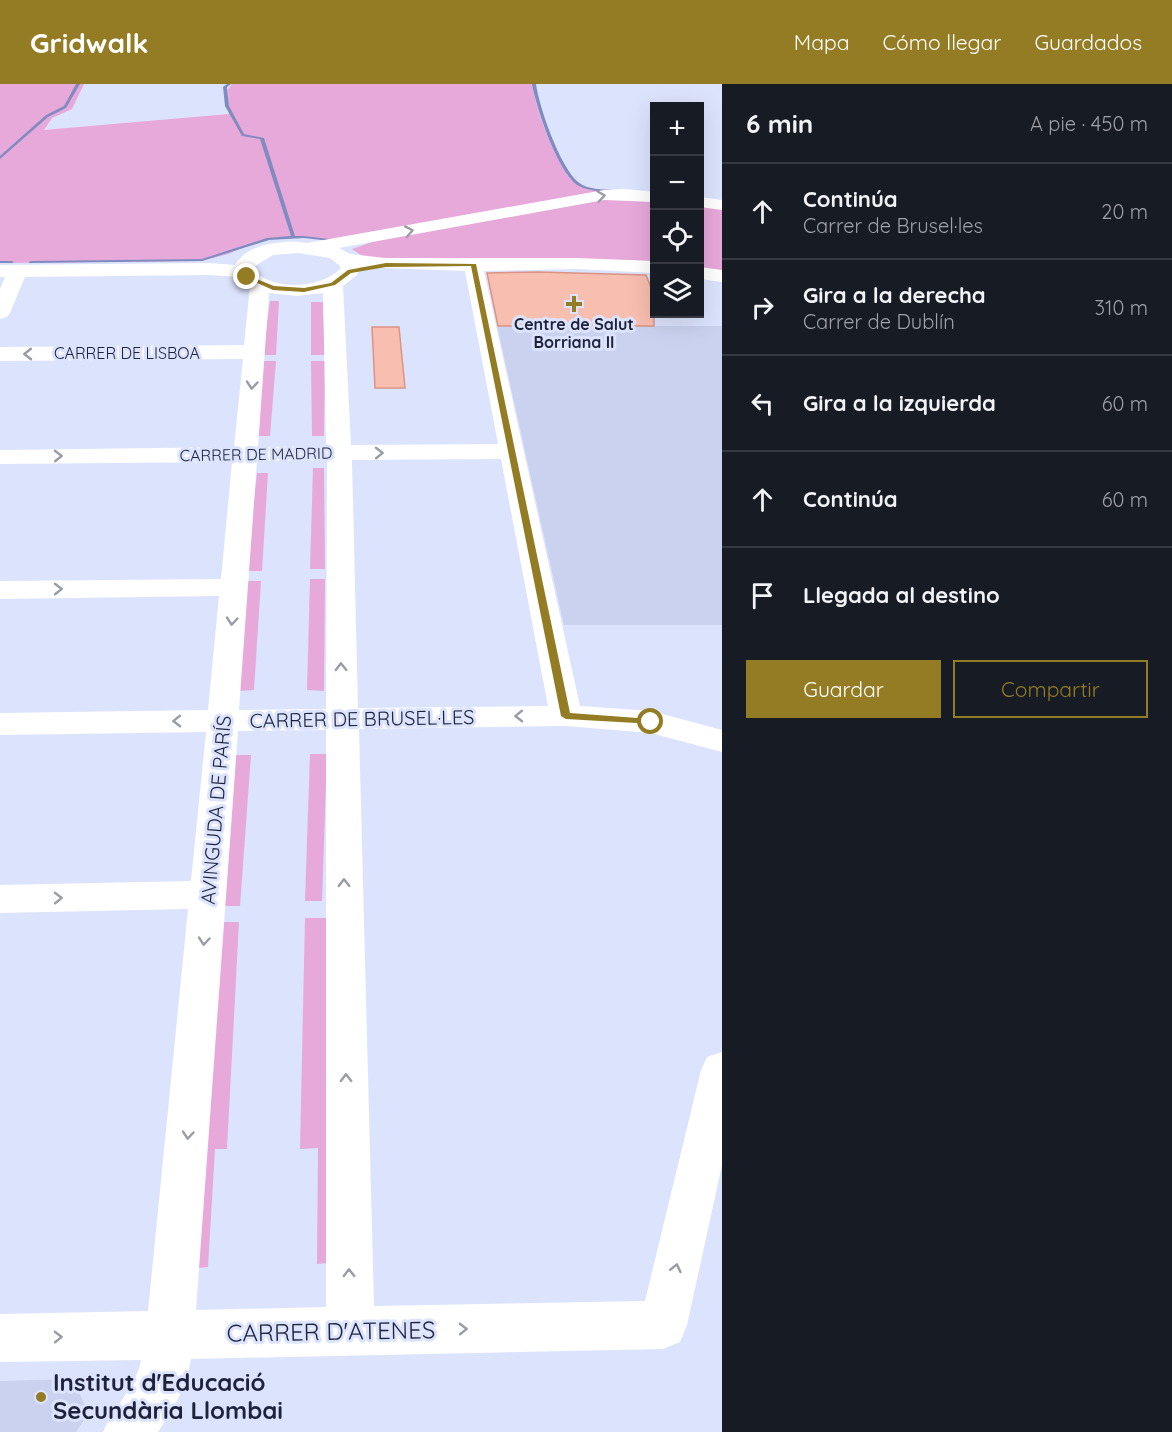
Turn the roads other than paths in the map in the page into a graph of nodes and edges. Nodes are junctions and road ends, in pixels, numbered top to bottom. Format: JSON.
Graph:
{"nodes":[{"id":1,"x":650,"y":197,"type":"edge"},
{"id":2,"x":704,"y":203,"type":"edge"},
{"id":3,"x":722,"y":205,"type":"edge"},
{"id":4,"x":344,"y":262,"type":"junction"},
{"id":5,"x":473,"y":264,"type":"junction"},
{"id":6,"x":650,"y":267,"type":"edge"},
{"id":7,"x":9,"y":271,"type":"edge"},
{"id":8,"x":251,"y":272,"type":"junction"},
{"id":9,"x":704,"y":274,"type":"edge"},
{"id":10,"x":722,"y":276,"type":"edge"},
{"id":11,"x":0,"y":313,"type":"edge"},
{"id":12,"x":255,"y":352,"type":"junction"},
{"id":13,"x":0,"y":354,"type":"edge"},
{"id":14,"x":512,"y":451,"type":"junction"},
{"id":15,"x":339,"y":453,"type":"junction"},
{"id":16,"x":246,"y":454,"type":"junction"},
{"id":17,"x":0,"y":457,"type":"edge"},
{"id":18,"x":235,"y":587,"type":"junction"},
{"id":19,"x":0,"y":590,"type":"edge"},
{"id":20,"x":566,"y":716,"type":"junction"},
{"id":21,"x":342,"y":719,"type":"junction"},
{"id":22,"x":223,"y":721,"type":"junction"},
{"id":23,"x":0,"y":724,"type":"edge"},
{"id":24,"x":722,"y":741,"type":"edge"},
{"id":25,"x":208,"y":895,"type":"junction"},
{"id":26,"x":0,"y":898,"type":"edge"},
{"id":27,"x":722,"y":1071,"type":"edge"},
{"id":28,"x":350,"y":1331,"type":"junction"},
{"id":29,"x":171,"y":1335,"type":"junction"},
{"id":30,"x":0,"y":1338,"type":"edge"},
{"id":31,"x":129,"y":1432,"type":"edge"}],
"edges":[{"from":4,"to":1,"type":"street","one_way":true},
{"from":2,"to":3,"type":"street"},
{"from":4,"to":5,"type":"street"},
{"from":4,"to":8,"type":"street"},
{"from":4,"to":8,"type":"street"},
{"from":4,"to":15,"type":"street"},
{"from":5,"to":6,"type":"street"},
{"from":5,"to":14,"type":"street"},
{"from":7,"to":8,"type":"street"},
{"from":7,"to":11,"type":"street"},
{"from":8,"to":12,"type":"street","name":"AVINGUDA DE PARÍS"},
{"from":9,"to":10,"type":"street"},
{"from":12,"to":13,"type":"street","name":"CARRER DE LISBOA","one_way":true},
{"from":12,"to":16,"type":"street","name":"AVINGUDA DE PARÍS","one_way":true},
{"from":15,"to":14,"type":"street","name":"CARRER DE MADRID","one_way":true},
{"from":14,"to":20,"type":"street"},
{"from":15,"to":16,"type":"street","name":"CARRER DE MADRID"},
{"from":21,"to":15,"type":"street","one_way":true},
{"from":17,"to":16,"type":"street","name":"CARRER DE MADRID","one_way":true},
{"from":16,"to":18,"type":"street","name":"AVINGUDA DE PARÍS"},
{"from":19,"to":18,"type":"street","one_way":true},
{"from":18,"to":22,"type":"street","name":"AVINGUDA DE PARÍS","one_way":true},
{"from":20,"to":21,"type":"street","name":"CARRER DE BRUSEL·LES","one_way":true},
{"from":20,"to":24,"type":"street","name":"CARRER DE BRUSEL·LES"},
{"from":21,"to":22,"type":"street","name":"CARRER DE BRUSEL·LES"},
{"from":28,"to":21,"type":"street","one_way":true},
{"from":22,"to":23,"type":"street","name":"CARRER DE BRUSEL·LES","one_way":true},
{"from":22,"to":25,"type":"street","name":"AVINGUDA DE PARÍS"},
{"from":26,"to":25,"type":"street","one_way":true},
{"from":25,"to":29,"type":"street","name":"AVINGUDA DE PARÍS","one_way":true},
{"from":28,"to":27,"type":"street","name":"CARRER D'ATENES","one_way":true},
{"from":28,"to":29,"type":"street","name":"CARRER D'ATENES"},
{"from":30,"to":29,"type":"street","name":"CARRER D'ATENES","one_way":true},
{"from":29,"to":31,"type":"street","name":"AVINGUDA DE PARÍS"}]}
